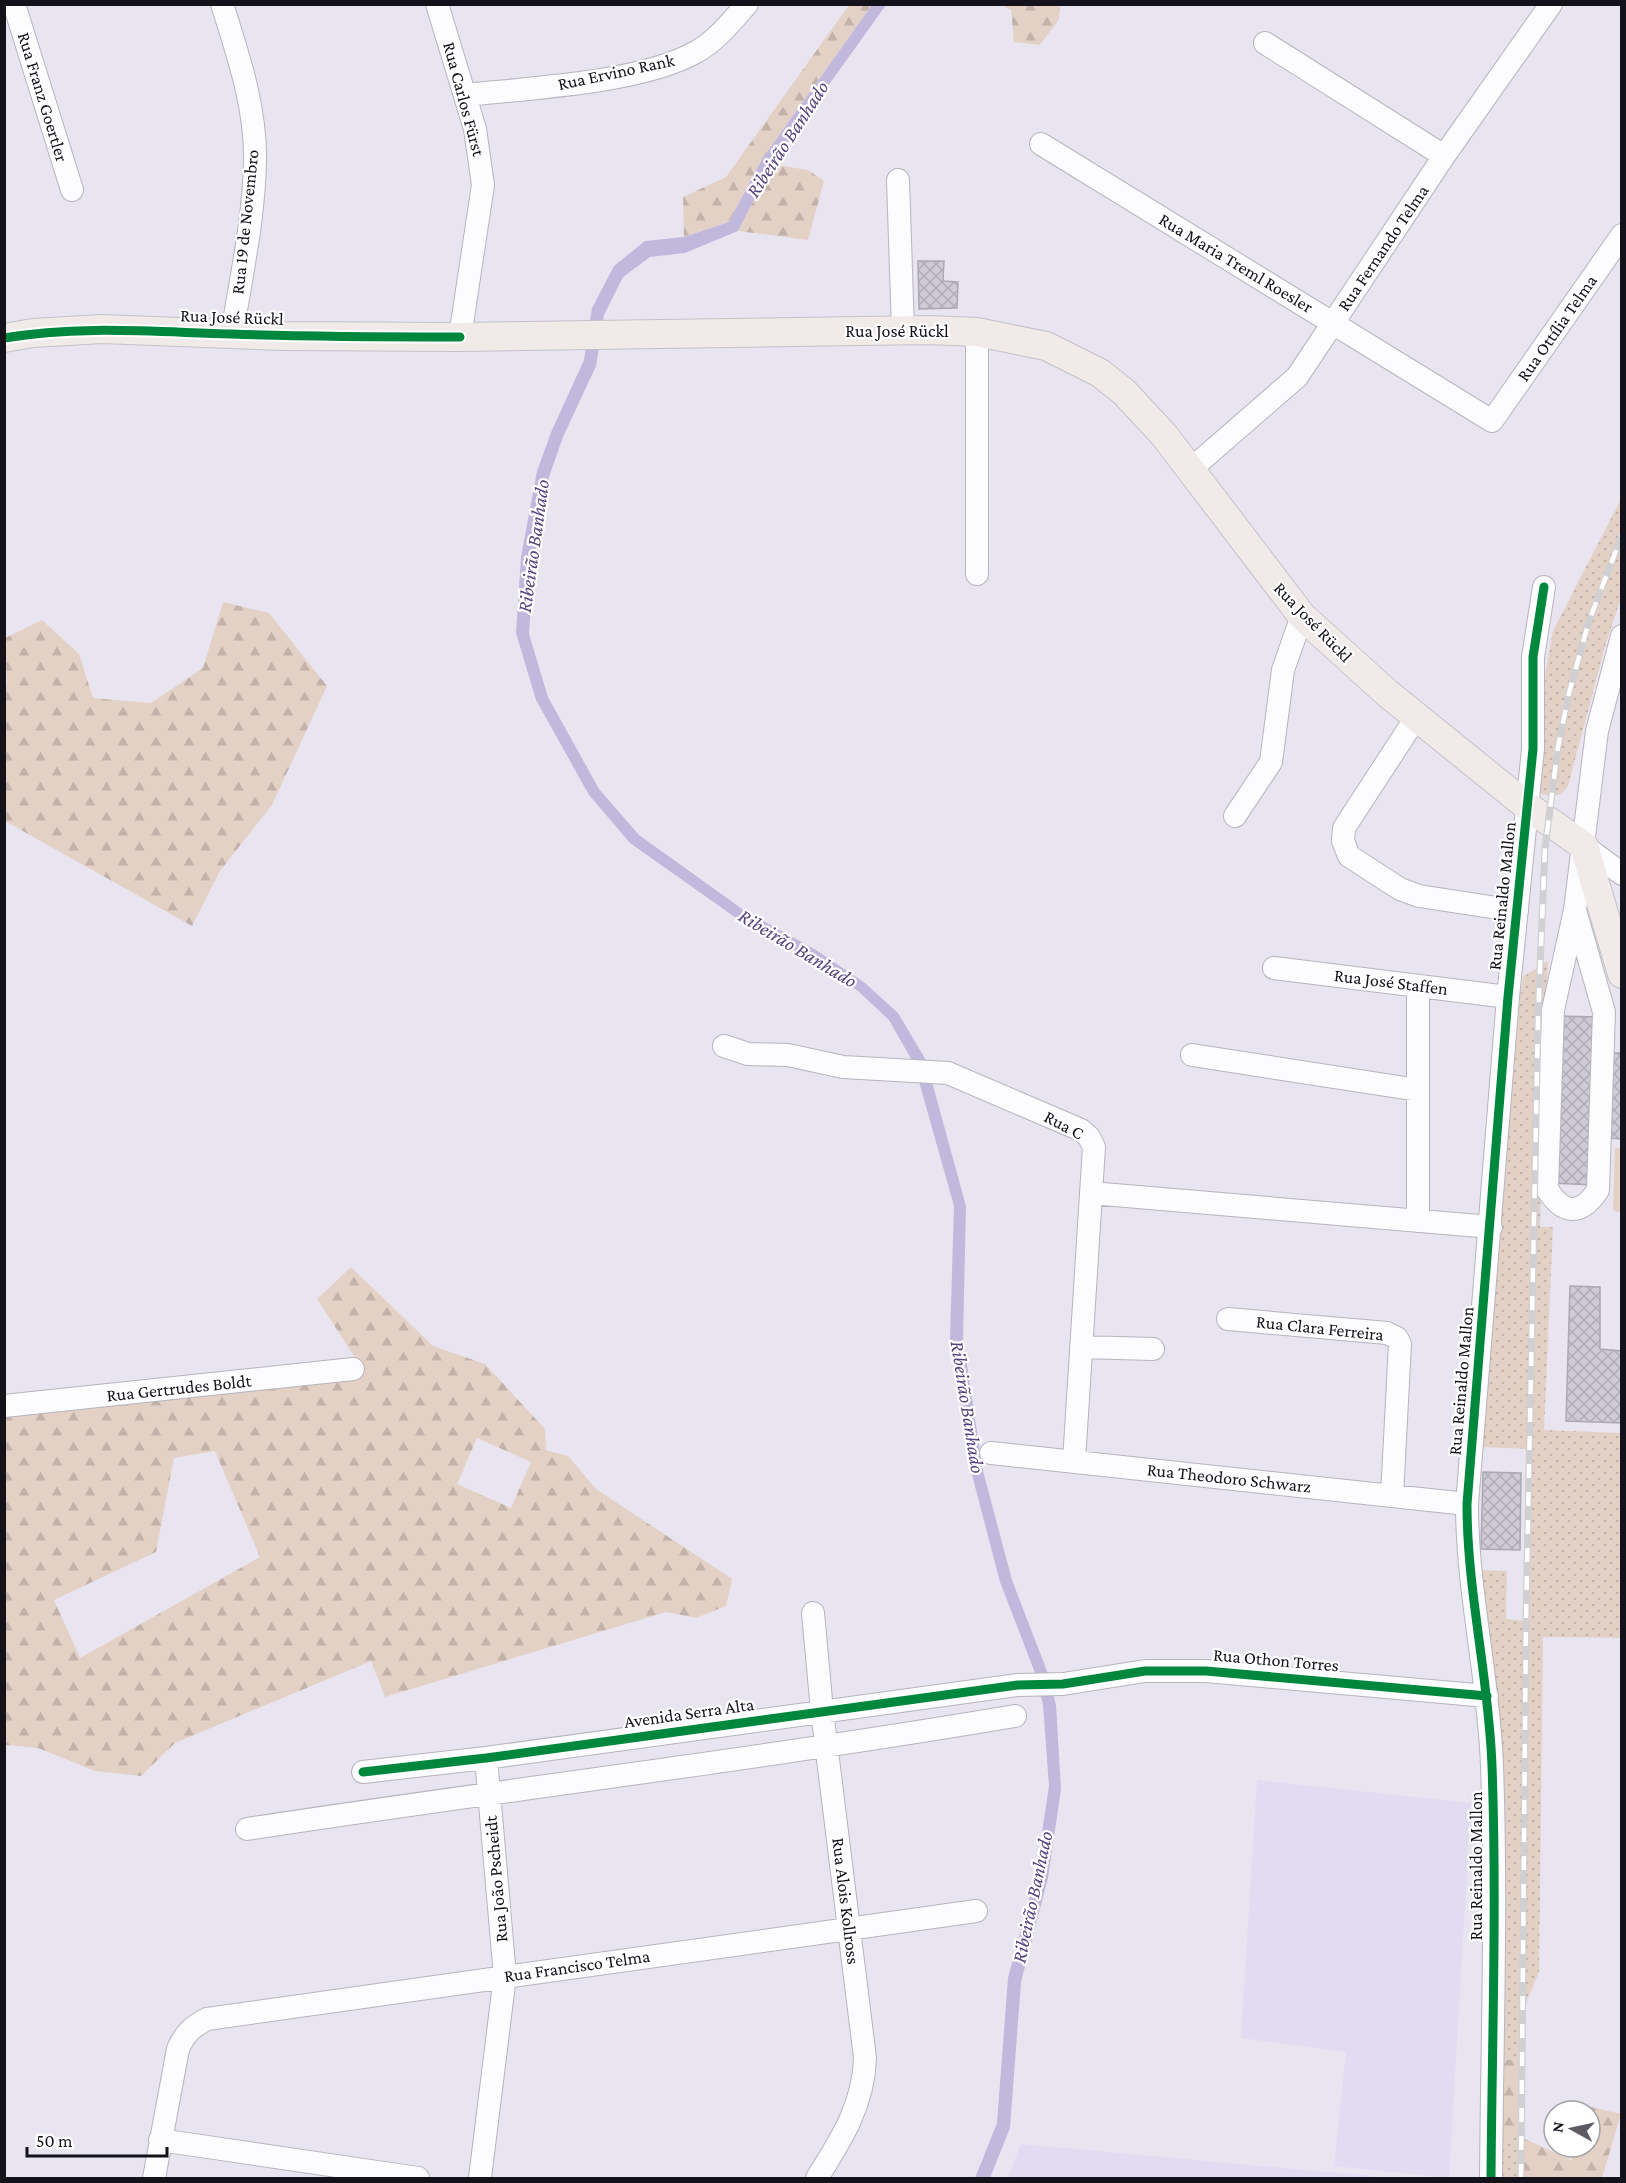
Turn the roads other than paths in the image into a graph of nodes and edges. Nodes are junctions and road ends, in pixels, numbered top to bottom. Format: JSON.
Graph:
{"nodes":[{"id":1,"x":14,"y":4,"type":"edge"},
{"id":2,"x":222,"y":4,"type":"edge"},
{"id":3,"x":437,"y":4,"type":"edge"},
{"id":4,"x":747,"y":4,"type":"edge"},
{"id":5,"x":1551,"y":4,"type":"edge"},
{"id":6,"x":1265,"y":43,"type":"dead end"},
{"id":7,"x":466,"y":95,"type":"junction"},
{"id":8,"x":1041,"y":144,"type":"dead end"},
{"id":9,"x":1444,"y":156,"type":"junction"},
{"id":10,"x":898,"y":180,"type":"dead end"},
{"id":11,"x":72,"y":190,"type":"dead end"},
{"id":12,"x":1622,"y":235,"type":"edge"},
{"id":13,"x":1333,"y":322,"type":"junction"},
{"id":14,"x":903,"y":330,"type":"junction"},
{"id":15,"x":977,"y":332,"type":"junction"},
{"id":16,"x":232,"y":334,"type":"junction"},
{"id":17,"x":460,"y":337,"type":"junction"},
{"id":18,"x":4,"y":338,"type":"edge"},
{"id":19,"x":1492,"y":421,"type":"joint"},
{"id":20,"x":1191,"y":469,"type":"junction"},
{"id":21,"x":977,"y":574,"type":"dead end"},
{"id":22,"x":1544,"y":587,"type":"dead end"},
{"id":23,"x":1302,"y":616,"type":"junction"},
{"id":24,"x":1622,"y":636,"type":"edge"},
{"id":25,"x":1417,"y":716,"type":"junction"},
{"id":26,"x":1527,"y":806,"type":"junction"},
{"id":27,"x":1235,"y":816,"type":"dead end"},
{"id":28,"x":1584,"y":846,"type":"junction"},
{"id":29,"x":1622,"y":874,"type":"edge"},
{"id":30,"x":1575,"y":910,"type":"junction"},
{"id":31,"x":1517,"y":911,"type":"junction"},
{"id":32,"x":1274,"y":968,"type":"dead end"},
{"id":33,"x":1622,"y":974,"type":"edge"},
{"id":34,"x":1418,"y":986,"type":"junction"},
{"id":35,"x":1508,"y":997,"type":"junction"},
{"id":36,"x":724,"y":1047,"type":"dead end"},
{"id":37,"x":1192,"y":1055,"type":"dead end"},
{"id":38,"x":1418,"y":1090,"type":"junction"},
{"id":39,"x":1091,"y":1193,"type":"junction"},
{"id":40,"x":1418,"y":1221,"type":"junction"},
{"id":41,"x":1491,"y":1227,"type":"junction"},
{"id":42,"x":1228,"y":1319,"type":"dead end"},
{"id":43,"x":1081,"y":1347,"type":"junction"},
{"id":44,"x":1153,"y":1349,"type":"dead end"},
{"id":45,"x":353,"y":1369,"type":"dead end"},
{"id":46,"x":4,"y":1406,"type":"edge"},
{"id":47,"x":991,"y":1453,"type":"dead end"},
{"id":48,"x":1074,"y":1461,"type":"junction"},
{"id":49,"x":1392,"y":1496,"type":"junction"},
{"id":50,"x":1467,"y":1504,"type":"junction"},
{"id":51,"x":813,"y":1613,"type":"dead end"},
{"id":52,"x":1018,"y":1685,"type":"joint"},
{"id":53,"x":1487,"y":1696,"type":"junction"},
{"id":54,"x":822,"y":1711,"type":"junction"},
{"id":55,"x":1015,"y":1716,"type":"dead end"},
{"id":56,"x":826,"y":1748,"type":"junction"},
{"id":57,"x":486,"y":1758,"type":"junction"},
{"id":58,"x":363,"y":1772,"type":"dead end"},
{"id":59,"x":488,"y":1793,"type":"junction"},
{"id":60,"x":247,"y":1829,"type":"dead end"},
{"id":61,"x":976,"y":1911,"type":"dead end"},
{"id":62,"x":850,"y":1929,"type":"junction"},
{"id":63,"x":505,"y":1976,"type":"junction"},
{"id":64,"x":160,"y":2140,"type":"junction"},
{"id":65,"x":154,"y":2178,"type":"edge"},
{"id":66,"x":418,"y":2178,"type":"edge"},
{"id":67,"x":480,"y":2178,"type":"edge"},
{"id":68,"x":817,"y":2178,"type":"edge"},
{"id":69,"x":1491,"y":2178,"type":"edge"}],
"edges":[{"from":1,"to":11,"type":"street","name":"Rua Franz Goertler"},
{"from":2,"to":16,"type":"street","name":"Rua 19 de Novembro"},
{"from":3,"to":7,"type":"street","name":"Rua Carlos Fürst"},
{"from":4,"to":7,"type":"street","name":"Rua Ervino Rank"},
{"from":5,"to":9,"type":"street","name":"Rua Fernando Telma"},
{"from":6,"to":9,"type":"street"},
{"from":7,"to":17,"type":"street","name":"Rua Carlos Fürst"},
{"from":8,"to":13,"type":"street","name":"Rua Maria Treml Roesler"},
{"from":9,"to":13,"type":"street","name":"Rua Fernando Telma"},
{"from":10,"to":14,"type":"street"},
{"from":12,"to":19,"type":"street","name":"Rua Ottília Telma"},
{"from":13,"to":19,"type":"street","name":"Rua Maria Treml Roesler"},
{"from":13,"to":20,"type":"street","name":"Rua Fernando Telma"},
{"from":14,"to":15,"type":"main road","name":"Rua José Rückl"},
{"from":14,"to":17,"type":"main road","name":"Rua José Rückl"},
{"from":15,"to":20,"type":"main road","name":"Rua José Rückl"},
{"from":15,"to":21,"type":"street"},
{"from":16,"to":17,"type":"main road","name":"Rua José Rückl"},
{"from":16,"to":18,"type":"main road","name":"Rua José Rückl"},
{"from":20,"to":23,"type":"main road","name":"Rua José Rückl"},
{"from":22,"to":26,"type":"street","name":"Rua Reinaldo Mallon"},
{"from":23,"to":25,"type":"main road","name":"Rua José Rückl"},
{"from":23,"to":27,"type":"street"},
{"from":24,"to":28,"type":"street"},
{"from":25,"to":26,"type":"main road","name":"Rua José Rückl"},
{"from":25,"to":31,"type":"street"},
{"from":26,"to":28,"type":"main road","name":"Rua José Rückl"},
{"from":26,"to":31,"type":"street","name":"Rua Reinaldo Mallon"},
{"from":28,"to":29,"type":"street"},
{"from":28,"to":30,"type":"street"},
{"from":28,"to":33,"type":"main road"},
{"from":30,"to":30,"type":"street"},
{"from":31,"to":35,"type":"street","name":"Rua Reinaldo Mallon"},
{"from":32,"to":34,"type":"street","name":"Rua José Staffen"},
{"from":34,"to":35,"type":"street","name":"Rua José Staffen"},
{"from":34,"to":38,"type":"street"},
{"from":35,"to":41,"type":"street","name":"Rua Reinaldo Mallon"},
{"from":36,"to":39,"type":"street","name":"Rua C"},
{"from":37,"to":38,"type":"street"},
{"from":38,"to":40,"type":"street"},
{"from":39,"to":40,"type":"street"},
{"from":39,"to":43,"type":"street","name":"Rua C"},
{"from":40,"to":41,"type":"street"},
{"from":41,"to":50,"type":"street","name":"Rua Reinaldo Mallon"},
{"from":42,"to":49,"type":"street","name":"Rua Clara Ferreira"},
{"from":43,"to":44,"type":"street"},
{"from":43,"to":48,"type":"street","name":"Rua C"},
{"from":45,"to":46,"type":"street","name":"Rua Gertrudes Boldt"},
{"from":47,"to":48,"type":"street","name":"Rua Theodoro Schwarz"},
{"from":48,"to":49,"type":"street","name":"Rua Theodoro Schwarz"},
{"from":49,"to":50,"type":"street","name":"Rua Theodoro Schwarz"},
{"from":50,"to":53,"type":"street","name":"Rua Reinaldo Mallon"},
{"from":51,"to":54,"type":"street","name":"Rua Alois Kollross"},
{"from":52,"to":53,"type":"street","name":"Rua Othon Torres"},
{"from":52,"to":54,"type":"street","name":"Avenida Serra Alta"},
{"from":53,"to":69,"type":"street","name":"Rua Reinaldo Mallon"},
{"from":54,"to":56,"type":"street","name":"Rua Alois Kollross"},
{"from":54,"to":57,"type":"street","name":"Avenida Serra Alta"},
{"from":55,"to":56,"type":"street"},
{"from":56,"to":59,"type":"street"},
{"from":56,"to":62,"type":"street","name":"Rua Alois Kollross"},
{"from":57,"to":58,"type":"street","name":"Avenida Serra Alta"},
{"from":57,"to":59,"type":"street","name":"Rua João Pscheidt"},
{"from":59,"to":60,"type":"street"},
{"from":59,"to":63,"type":"street","name":"Rua João Pscheidt"},
{"from":61,"to":62,"type":"street","name":"Rua Francisco Telma"},
{"from":62,"to":63,"type":"street","name":"Rua Francisco Telma"},
{"from":62,"to":68,"type":"street","name":"Rua Alois Kollross"},
{"from":63,"to":64,"type":"street","name":"Rua Francisco Telma"},
{"from":63,"to":67,"type":"street","name":"Rua João Pscheidt"},
{"from":64,"to":65,"type":"street"},
{"from":64,"to":66,"type":"street"}]}
